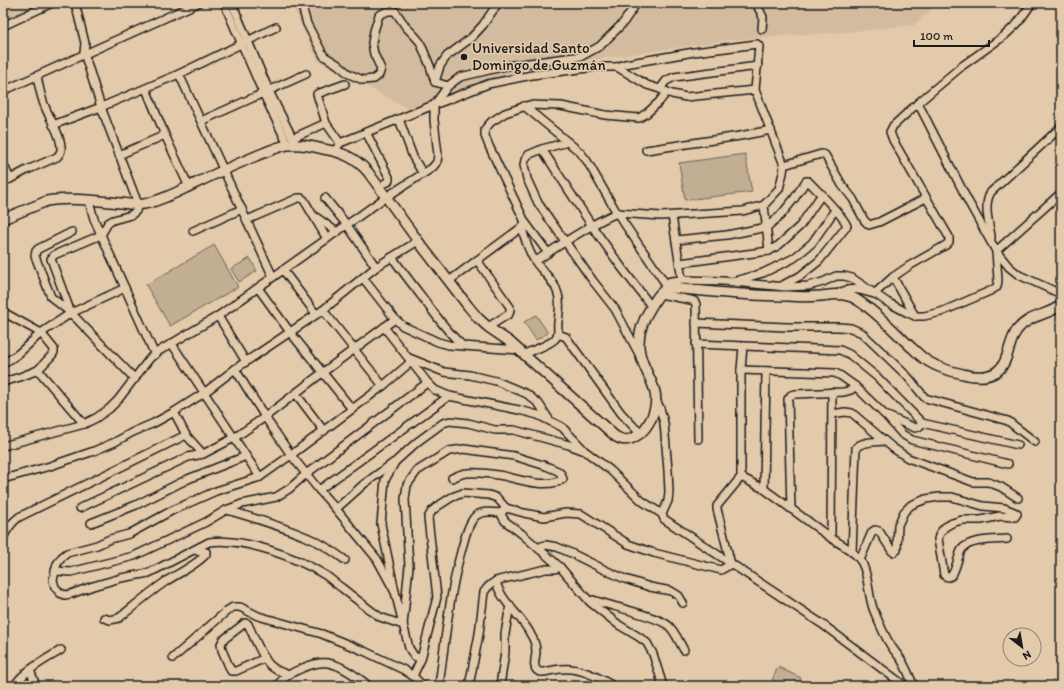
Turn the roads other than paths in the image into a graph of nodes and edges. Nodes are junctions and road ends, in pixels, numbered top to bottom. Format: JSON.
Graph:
{"nodes":[{"id":1,"x":52,"y":3,"type":"edge"},
{"id":2,"x":75,"y":3,"type":"edge"},
{"id":3,"x":198,"y":3,"type":"edge"},
{"id":4,"x":224,"y":3,"type":"edge"},
{"id":5,"x":232,"y":3,"type":"edge"},
{"id":6,"x":301,"y":3,"type":"edge"},
{"id":7,"x":498,"y":3,"type":"edge"},
{"id":8,"x":635,"y":3,"type":"edge"},
{"id":9,"x":756,"y":3,"type":"edge"},
{"id":10,"x":1032,"y":3,"type":"edge"},
{"id":11,"x":3,"y":26,"type":"edge"},
{"id":12,"x":276,"y":27,"type":"dead end"},
{"id":13,"x":762,"y":29,"type":"dead end"},
{"id":14,"x":245,"y":42,"type":"junction"},
{"id":15,"x":84,"y":53,"type":"junction"},
{"id":16,"x":758,"y":66,"type":"junction"},
{"id":17,"x":617,"y":67,"type":"junction"},
{"id":18,"x":179,"y":74,"type":"junction"},
{"id":19,"x":306,"y":74,"type":"dead end"},
{"id":20,"x":37,"y":76,"type":"junction"},
{"id":21,"x":435,"y":82,"type":"junction"},
{"id":22,"x":344,"y":84,"type":"dead end"},
{"id":23,"x":448,"y":86,"type":"junction"},
{"id":24,"x":146,"y":88,"type":"junction"},
{"id":25,"x":664,"y":90,"type":"junction"},
{"id":26,"x":755,"y":90,"type":"junction"},
{"id":27,"x":3,"y":91,"type":"edge"},
{"id":28,"x":266,"y":92,"type":"junction"},
{"id":29,"x":918,"y":103,"type":"junction"},
{"id":30,"x":434,"y":105,"type":"junction"},
{"id":31,"x":524,"y":106,"type":"junction"},
{"id":32,"x":102,"y":107,"type":"junction"},
{"id":33,"x":399,"y":119,"type":"junction"},
{"id":34,"x":201,"y":121,"type":"junction"},
{"id":35,"x":326,"y":123,"type":"junction"},
{"id":36,"x":53,"y":125,"type":"junction"},
{"id":37,"x":1061,"y":127,"type":"edge"},
{"id":38,"x":771,"y":130,"type":"junction"},
{"id":39,"x":366,"y":132,"type":"junction"},
{"id":40,"x":165,"y":135,"type":"junction"},
{"id":41,"x":568,"y":142,"type":"junction"},
{"id":42,"x":293,"y":143,"type":"junction"},
{"id":43,"x":340,"y":143,"type":"junction"},
{"id":44,"x":542,"y":149,"type":"junction"},
{"id":45,"x":646,"y":150,"type":"dead end"},
{"id":46,"x":335,"y":151,"type":"junction"},
{"id":47,"x":119,"y":155,"type":"junction"},
{"id":48,"x":3,"y":163,"type":"edge"},
{"id":49,"x":784,"y":165,"type":"junction"},
{"id":50,"x":224,"y":170,"type":"junction"},
{"id":51,"x":423,"y":174,"type":"junction"},
{"id":52,"x":6,"y":180,"type":"edge"},
{"id":53,"x":385,"y":183,"type":"dead end"},
{"id":54,"x":189,"y":187,"type":"junction"},
{"id":55,"x":1061,"y":193,"type":"edge"},
{"id":56,"x":822,"y":194,"type":"junction"},
{"id":57,"x":386,"y":197,"type":"junction"},
{"id":58,"x":325,"y":198,"type":"dead end"},
{"id":59,"x":926,"y":198,"type":"junction"},
{"id":60,"x":89,"y":201,"type":"junction"},
{"id":61,"x":138,"y":204,"type":"junction"},
{"id":62,"x":764,"y":205,"type":"junction"},
{"id":63,"x":242,"y":208,"type":"junction"},
{"id":64,"x":835,"y":210,"type":"junction"},
{"id":65,"x":617,"y":213,"type":"junction"},
{"id":66,"x":313,"y":215,"type":"junction"},
{"id":67,"x":672,"y":216,"type":"junction"},
{"id":68,"x":3,"y":219,"type":"edge"},
{"id":69,"x":248,"y":220,"type":"junction"},
{"id":70,"x":347,"y":225,"type":"junction"},
{"id":71,"x":524,"y":225,"type":"junction"},
{"id":72,"x":592,"y":226,"type":"junction"},
{"id":73,"x":767,"y":227,"type":"junction"},
{"id":74,"x":193,"y":231,"type":"dead end"},
{"id":75,"x":72,"y":232,"type":"dead end"},
{"id":76,"x":337,"y":232,"type":"junction"},
{"id":77,"x":101,"y":235,"type":"junction"},
{"id":78,"x":327,"y":239,"type":"junction"},
{"id":79,"x":676,"y":240,"type":"junction"},
{"id":80,"x":990,"y":240,"type":"junction"},
{"id":81,"x":418,"y":241,"type":"junction"},
{"id":82,"x":565,"y":242,"type":"junction"},
{"id":83,"x":769,"y":251,"type":"junction"},
{"id":84,"x":996,"y":251,"type":"junction"},
{"id":85,"x":548,"y":253,"type":"junction"},
{"id":86,"x":392,"y":257,"type":"junction"},
{"id":87,"x":477,"y":260,"type":"junction"},
{"id":88,"x":536,"y":261,"type":"junction"},
{"id":89,"x":680,"y":263,"type":"junction"},
{"id":90,"x":376,"y":267,"type":"junction"},
{"id":91,"x":283,"y":270,"type":"junction"},
{"id":92,"x":274,"y":277,"type":"junction"},
{"id":93,"x":893,"y":277,"type":"junction"},
{"id":94,"x":363,"y":278,"type":"junction"},
{"id":95,"x":449,"y":280,"type":"junction"},
{"id":96,"x":682,"y":280,"type":"junction"},
{"id":97,"x":731,"y":282,"type":"junction"},
{"id":98,"x":779,"y":287,"type":"junction"},
{"id":99,"x":125,"y":288,"type":"junction"},
{"id":100,"x":258,"y":288,"type":"junction"},
{"id":101,"x":663,"y":289,"type":"junction"},
{"id":102,"x":837,"y":294,"type":"junction"},
{"id":103,"x":874,"y":294,"type":"junction"},
{"id":104,"x":1061,"y":294,"type":"edge"},
{"id":105,"x":1061,"y":305,"type":"edge"},
{"id":106,"x":651,"y":306,"type":"junction"},
{"id":107,"x":323,"y":310,"type":"junction"},
{"id":108,"x":3,"y":312,"type":"edge"},
{"id":109,"x":71,"y":313,"type":"junction"},
{"id":110,"x":316,"y":314,"type":"junction"},
{"id":111,"x":218,"y":316,"type":"junction"},
{"id":112,"x":915,"y":316,"type":"junction"},
{"id":113,"x":395,"y":319,"type":"junction"},
{"id":114,"x":696,"y":323,"type":"junction"},
{"id":115,"x":384,"y":327,"type":"junction"},
{"id":116,"x":488,"y":327,"type":"junction"},
{"id":117,"x":290,"y":332,"type":"junction"},
{"id":118,"x":41,"y":333,"type":"junction"},
{"id":119,"x":558,"y":334,"type":"junction"},
{"id":120,"x":172,"y":344,"type":"junction"},
{"id":121,"x":696,"y":344,"type":"junction"},
{"id":122,"x":462,"y":345,"type":"junction"},
{"id":123,"x":743,"y":346,"type":"junction"},
{"id":124,"x":354,"y":349,"type":"junction"},
{"id":125,"x":522,"y":352,"type":"junction"},
{"id":126,"x":154,"y":355,"type":"junction"},
{"id":127,"x":641,"y":357,"type":"junction"},
{"id":128,"x":409,"y":360,"type":"junction"},
{"id":129,"x":246,"y":362,"type":"junction"},
{"id":130,"x":3,"y":364,"type":"edge"},
{"id":131,"x":235,"y":369,"type":"junction"},
{"id":132,"x":38,"y":370,"type":"junction"},
{"id":133,"x":741,"y":370,"type":"junction"},
{"id":134,"x":766,"y":371,"type":"junction"},
{"id":135,"x":322,"y":373,"type":"junction"},
{"id":136,"x":135,"y":378,"type":"junction"},
{"id":137,"x":3,"y":382,"type":"edge"},
{"id":138,"x":427,"y":383,"type":"junction"},
{"id":139,"x":383,"y":386,"type":"junction"},
{"id":140,"x":855,"y":386,"type":"junction"},
{"id":141,"x":832,"y":392,"type":"junction"},
{"id":142,"x":204,"y":393,"type":"junction"},
{"id":143,"x":296,"y":394,"type":"junction"},
{"id":144,"x":449,"y":396,"type":"junction"},
{"id":145,"x":656,"y":400,"type":"junction"},
{"id":146,"x":352,"y":409,"type":"junction"},
{"id":147,"x":174,"y":412,"type":"junction"},
{"id":148,"x":832,"y":414,"type":"junction"},
{"id":149,"x":885,"y":415,"type":"junction"},
{"id":150,"x":265,"y":417,"type":"junction"},
{"id":151,"x":550,"y":421,"type":"junction"},
{"id":152,"x":922,"y":422,"type":"junction"},
{"id":153,"x":84,"y":424,"type":"junction"},
{"id":154,"x":324,"y":430,"type":"junction"},
{"id":155,"x":641,"y":433,"type":"junction"},
{"id":156,"x":186,"y":435,"type":"junction"},
{"id":157,"x":234,"y":438,"type":"junction"},
{"id":158,"x":698,"y":439,"type":"dead end"},
{"id":159,"x":884,"y":441,"type":"junction"},
{"id":160,"x":1035,"y":442,"type":"dead end"},
{"id":161,"x":1018,"y":445,"type":"dead end"},
{"id":162,"x":3,"y":446,"type":"edge"},
{"id":163,"x":585,"y":450,"type":"junction"},
{"id":164,"x":203,"y":454,"type":"junction"},
{"id":165,"x":291,"y":455,"type":"junction"},
{"id":166,"x":246,"y":456,"type":"junction"},
{"id":167,"x":395,"y":462,"type":"junction"},
{"id":168,"x":1008,"y":464,"type":"dead end"},
{"id":169,"x":306,"y":474,"type":"junction"},
{"id":170,"x":260,"y":476,"type":"junction"},
{"id":171,"x":740,"y":477,"type":"junction"},
{"id":172,"x":452,"y":478,"type":"dead end"},
{"id":173,"x":3,"y":479,"type":"edge"},
{"id":174,"x":764,"y":489,"type":"junction"},
{"id":175,"x":319,"y":490,"type":"junction"},
{"id":176,"x":1018,"y":498,"type":"dead end"},
{"id":177,"x":80,"y":508,"type":"dead end"},
{"id":178,"x":336,"y":508,"type":"junction"},
{"id":179,"x":791,"y":509,"type":"junction"},
{"id":180,"x":226,"y":510,"type":"junction"},
{"id":181,"x":504,"y":510,"type":"junction"},
{"id":182,"x":662,"y":514,"type":"junction"},
{"id":183,"x":91,"y":523,"type":"dead end"},
{"id":184,"x":5,"y":530,"type":"edge"},
{"id":185,"x":3,"y":538,"type":"edge"},
{"id":186,"x":831,"y":538,"type":"junction"},
{"id":187,"x":1008,"y":539,"type":"dead end"},
{"id":188,"x":539,"y":548,"type":"junction"},
{"id":189,"x":195,"y":550,"type":"junction"},
{"id":190,"x":852,"y":552,"type":"junction"},
{"id":191,"x":345,"y":560,"type":"dead end"},
{"id":192,"x":860,"y":560,"type":"junction"},
{"id":193,"x":731,"y":564,"type":"junction"},
{"id":194,"x":560,"y":567,"type":"junction"},
{"id":195,"x":55,"y":571,"type":"junction"},
{"id":196,"x":496,"y":581,"type":"junction"},
{"id":197,"x":395,"y":592,"type":"junction"},
{"id":198,"x":590,"y":601,"type":"junction"},
{"id":199,"x":683,"y":603,"type":"dead end"},
{"id":200,"x":510,"y":605,"type":"junction"},
{"id":201,"x":104,"y":618,"type":"dead end"},
{"id":202,"x":404,"y":625,"type":"junction"},
{"id":203,"x":61,"y":650,"type":"dead end"},
{"id":204,"x":684,"y":650,"type":"dead end"},
{"id":205,"x":173,"y":658,"type":"dead end"},
{"id":206,"x":265,"y":658,"type":"junction"},
{"id":207,"x":421,"y":659,"type":"junction"},
{"id":208,"x":30,"y":670,"type":"junction"},
{"id":209,"x":289,"y":675,"type":"junction"},
{"id":210,"x":413,"y":676,"type":"junction"},
{"id":211,"x":14,"y":686,"type":"edge"},
{"id":212,"x":36,"y":686,"type":"edge"},
{"id":213,"x":277,"y":686,"type":"edge"},
{"id":214,"x":369,"y":686,"type":"edge"},
{"id":215,"x":423,"y":686,"type":"edge"},
{"id":216,"x":438,"y":686,"type":"edge"},
{"id":217,"x":469,"y":686,"type":"edge"},
{"id":218,"x":500,"y":686,"type":"edge"},
{"id":219,"x":612,"y":686,"type":"edge"},
{"id":220,"x":663,"y":686,"type":"edge"},
{"id":221,"x":905,"y":686,"type":"edge"},
{"id":222,"x":914,"y":686,"type":"edge"}],
"edges":[{"from":1,"to":11,"type":"street"},
{"from":2,"to":15,"type":"street"},
{"from":3,"to":15,"type":"street"},
{"from":4,"to":14,"type":"street"},
{"from":5,"to":14,"type":"street"},
{"from":6,"to":21,"type":"street"},
{"from":7,"to":21,"type":"street"},
{"from":8,"to":23,"type":"street"},
{"from":9,"to":13,"type":"street"},
{"from":10,"to":29,"type":"street"},
{"from":12,"to":14,"type":"street"},
{"from":14,"to":18,"type":"street"},
{"from":14,"to":28,"type":"street"},
{"from":15,"to":20,"type":"street"},
{"from":15,"to":32,"type":"street"},
{"from":16,"to":17,"type":"street"},
{"from":16,"to":25,"type":"street"},
{"from":16,"to":26,"type":"street"},
{"from":17,"to":25,"type":"street"},
{"from":17,"to":30,"type":"street"},
{"from":18,"to":24,"type":"street"},
{"from":18,"to":34,"type":"street"},
{"from":19,"to":28,"type":"street"},
{"from":20,"to":27,"type":"street"},
{"from":20,"to":36,"type":"street"},
{"from":21,"to":23,"type":"street"},
{"from":22,"to":35,"type":"street"},
{"from":23,"to":30,"type":"street"},
{"from":24,"to":32,"type":"street"},
{"from":24,"to":40,"type":"street"},
{"from":25,"to":26,"type":"street"},
{"from":25,"to":31,"type":"street"},
{"from":26,"to":38,"type":"street"},
{"from":28,"to":34,"type":"street"},
{"from":28,"to":42,"type":"street"},
{"from":29,"to":59,"type":"street"},
{"from":29,"to":80,"type":"street"},
{"from":30,"to":33,"type":"street"},
{"from":30,"to":51,"type":"street"},
{"from":31,"to":41,"type":"street"},
{"from":31,"to":71,"type":"street"},
{"from":32,"to":36,"type":"street"},
{"from":32,"to":47,"type":"street"},
{"from":33,"to":39,"type":"street"},
{"from":33,"to":51,"type":"street"},
{"from":34,"to":50,"type":"street"},
{"from":35,"to":42,"type":"street"},
{"from":35,"to":43,"type":"street"},
{"from":36,"to":52,"type":"street"},
{"from":37,"to":80,"type":"street"},
{"from":38,"to":45,"type":"street"},
{"from":38,"to":49,"type":"street"},
{"from":39,"to":43,"type":"street"},
{"from":39,"to":53,"type":"street"},
{"from":40,"to":47,"type":"street"},
{"from":40,"to":54,"type":"street"},
{"from":41,"to":44,"type":"street"},
{"from":41,"to":65,"type":"street"},
{"from":42,"to":46,"type":"main road"},
{"from":42,"to":50,"type":"main road"},
{"from":43,"to":46,"type":"street"},
{"from":44,"to":72,"type":"street"},
{"from":44,"to":82,"type":"street"},
{"from":46,"to":57,"type":"main road"},
{"from":47,"to":61,"type":"street"},
{"from":48,"to":52,"type":"street"},
{"from":49,"to":59,"type":"street"},
{"from":49,"to":62,"type":"street"},
{"from":50,"to":54,"type":"main road"},
{"from":50,"to":63,"type":"street"},
{"from":51,"to":57,"type":"street"},
{"from":54,"to":61,"type":"main road"},
{"from":55,"to":84,"type":"street"},
{"from":56,"to":64,"type":"street"},
{"from":56,"to":73,"type":"street"},
{"from":56,"to":83,"type":"street"},
{"from":57,"to":70,"type":"street"},
{"from":57,"to":81,"type":"main road"},
{"from":58,"to":70,"type":"street"},
{"from":59,"to":93,"type":"street"},
{"from":60,"to":61,"type":"main road"},
{"from":60,"to":68,"type":"main road"},
{"from":60,"to":77,"type":"street"},
{"from":61,"to":77,"type":"street"},
{"from":62,"to":67,"type":"street"},
{"from":62,"to":73,"type":"street"},
{"from":63,"to":69,"type":"street"},
{"from":63,"to":74,"type":"street"},
{"from":64,"to":97,"type":"street"},
{"from":64,"to":98,"type":"street"},
{"from":65,"to":67,"type":"street"},
{"from":65,"to":72,"type":"street"},
{"from":65,"to":101,"type":"street"},
{"from":66,"to":69,"type":"street"},
{"from":66,"to":76,"type":"street"},
{"from":66,"to":78,"type":"street"},
{"from":67,"to":79,"type":"street"},
{"from":69,"to":92,"type":"street"},
{"from":70,"to":76,"type":"street"},
{"from":70,"to":90,"type":"street"},
{"from":71,"to":85,"type":"street"},
{"from":71,"to":87,"type":"street"},
{"from":71,"to":88,"type":"street"},
{"from":72,"to":82,"type":"street"},
{"from":72,"to":106,"type":"street"},
{"from":73,"to":79,"type":"street"},
{"from":73,"to":83,"type":"street"},
{"from":75,"to":109,"type":"street"},
{"from":76,"to":78,"type":"street"},
{"from":77,"to":99,"type":"street"},
{"from":77,"to":109,"type":"street"},
{"from":78,"to":91,"type":"street"},
{"from":79,"to":89,"type":"street"},
{"from":80,"to":84,"type":"street"},
{"from":81,"to":86,"type":"street"},
{"from":81,"to":95,"type":"main road"},
{"from":82,"to":85,"type":"street"},
{"from":82,"to":127,"type":"street"},
{"from":83,"to":89,"type":"street"},
{"from":84,"to":104,"type":"street"},
{"from":84,"to":112,"type":"street"},
{"from":85,"to":88,"type":"street"},
{"from":86,"to":90,"type":"street"},
{"from":86,"to":122,"type":"street"},
{"from":87,"to":95,"type":"street"},
{"from":87,"to":116,"type":"street"},
{"from":88,"to":119,"type":"street"},
{"from":89,"to":96,"type":"street"},
{"from":90,"to":94,"type":"street"},
{"from":91,"to":92,"type":"street"},
{"from":91,"to":110,"type":"street"},
{"from":92,"to":100,"type":"street"},
{"from":93,"to":103,"type":"street"},
{"from":93,"to":112,"type":"street"},
{"from":94,"to":107,"type":"street"},
{"from":94,"to":113,"type":"street"},
{"from":95,"to":116,"type":"main road"},
{"from":96,"to":97,"type":"street"},
{"from":96,"to":101,"type":"street"},
{"from":97,"to":98,"type":"street"},
{"from":98,"to":103,"type":"street"},
{"from":99,"to":109,"type":"street"},
{"from":99,"to":126,"type":"street"},
{"from":100,"to":111,"type":"street"},
{"from":100,"to":117,"type":"street"},
{"from":101,"to":102,"type":"main road"},
{"from":101,"to":106,"type":"main road"},
{"from":101,"to":114,"type":"street"},
{"from":102,"to":103,"type":"street"},
{"from":102,"to":105,"type":"main road"},
{"from":103,"to":112,"type":"street"},
{"from":106,"to":127,"type":"main road"},
{"from":107,"to":110,"type":"street"},
{"from":107,"to":124,"type":"street"},
{"from":108,"to":118,"type":"street"},
{"from":109,"to":118,"type":"street"},
{"from":109,"to":136,"type":"street"},
{"from":110,"to":117,"type":"street"},
{"from":111,"to":120,"type":"street"},
{"from":111,"to":129,"type":"street"},
{"from":113,"to":115,"type":"street"},
{"from":113,"to":122,"type":"street"},
{"from":114,"to":121,"type":"street"},
{"from":114,"to":160,"type":"street"},
{"from":115,"to":124,"type":"street"},
{"from":115,"to":128,"type":"street"},
{"from":116,"to":125,"type":"main road"},
{"from":117,"to":129,"type":"street"},
{"from":117,"to":135,"type":"street"},
{"from":118,"to":130,"type":"street"},
{"from":118,"to":132,"type":"street"},
{"from":119,"to":125,"type":"street"},
{"from":119,"to":155,"type":"street"},
{"from":120,"to":126,"type":"street"},
{"from":120,"to":142,"type":"street"},
{"from":121,"to":123,"type":"street"},
{"from":121,"to":158,"type":"street"},
{"from":122,"to":125,"type":"street"},
{"from":123,"to":133,"type":"street"},
{"from":123,"to":152,"type":"street"},
{"from":124,"to":135,"type":"street"},
{"from":124,"to":139,"type":"street"},
{"from":125,"to":155,"type":"main road"},
{"from":126,"to":136,"type":"street"},
{"from":127,"to":145,"type":"main road"},
{"from":128,"to":138,"type":"street"},
{"from":128,"to":139,"type":"street"},
{"from":128,"to":151,"type":"street"},
{"from":129,"to":131,"type":"street"},
{"from":131,"to":142,"type":"street"},
{"from":131,"to":150,"type":"street"},
{"from":132,"to":137,"type":"street"},
{"from":132,"to":153,"type":"street"},
{"from":133,"to":134,"type":"street"},
{"from":133,"to":171,"type":"street"},
{"from":134,"to":140,"type":"street"},
{"from":134,"to":174,"type":"street"},
{"from":135,"to":143,"type":"street"},
{"from":135,"to":146,"type":"street"},
{"from":136,"to":153,"type":"street"},
{"from":138,"to":144,"type":"street"},
{"from":138,"to":169,"type":"street"},
{"from":139,"to":146,"type":"street"},
{"from":140,"to":141,"type":"street"},
{"from":140,"to":149,"type":"street"},
{"from":141,"to":148,"type":"street"},
{"from":141,"to":179,"type":"street"},
{"from":142,"to":147,"type":"street"},
{"from":142,"to":157,"type":"street"},
{"from":143,"to":150,"type":"street"},
{"from":143,"to":154,"type":"street"},
{"from":144,"to":151,"type":"street"},
{"from":144,"to":175,"type":"street"},
{"from":145,"to":155,"type":"main road"},
{"from":145,"to":182,"type":"street"},
{"from":146,"to":154,"type":"street"},
{"from":147,"to":156,"type":"street"},
{"from":147,"to":173,"type":"street"},
{"from":148,"to":159,"type":"street"},
{"from":148,"to":186,"type":"street"},
{"from":149,"to":152,"type":"street"},
{"from":149,"to":168,"type":"street"},
{"from":150,"to":157,"type":"street"},
{"from":150,"to":165,"type":"street"},
{"from":151,"to":163,"type":"street"},
{"from":152,"to":161,"type":"street"},
{"from":153,"to":162,"type":"street"},
{"from":154,"to":165,"type":"street"},
{"from":156,"to":164,"type":"street"},
{"from":156,"to":184,"type":"street"},
{"from":157,"to":164,"type":"street"},
{"from":157,"to":166,"type":"street"},
{"from":159,"to":176,"type":"street"},
{"from":159,"to":190,"type":"street"},
{"from":163,"to":167,"type":"street"},
{"from":163,"to":182,"type":"street"},
{"from":164,"to":177,"type":"street"},
{"from":165,"to":169,"type":"street"},
{"from":165,"to":170,"type":"street"},
{"from":166,"to":170,"type":"street"},
{"from":166,"to":183,"type":"street"},
{"from":167,"to":178,"type":"street"},
{"from":167,"to":197,"type":"street"},
{"from":169,"to":175,"type":"street"},
{"from":169,"to":180,"type":"street"},
{"from":170,"to":195,"type":"street"},
{"from":171,"to":174,"type":"street"},
{"from":171,"to":193,"type":"street"},
{"from":172,"to":202,"type":"street"},
{"from":174,"to":179,"type":"street"},
{"from":175,"to":178,"type":"street"},
{"from":178,"to":197,"type":"street"},
{"from":179,"to":186,"type":"street"},
{"from":180,"to":191,"type":"street"},
{"from":180,"to":195,"type":"street"},
{"from":181,"to":188,"type":"street"},
{"from":181,"to":193,"type":"street"},
{"from":181,"to":207,"type":"street"},
{"from":181,"to":216,"type":"street"},
{"from":182,"to":193,"type":"street"},
{"from":184,"to":185,"type":"street"},
{"from":186,"to":190,"type":"street"},
{"from":187,"to":192,"type":"street"},
{"from":188,"to":194,"type":"street"},
{"from":188,"to":199,"type":"street"},
{"from":189,"to":195,"type":"street"},
{"from":189,"to":201,"type":"street"},
{"from":189,"to":202,"type":"street"},
{"from":190,"to":192,"type":"street"},
{"from":192,"to":222,"type":"street"},
{"from":193,"to":221,"type":"street"},
{"from":194,"to":196,"type":"street"},
{"from":194,"to":198,"type":"street"},
{"from":196,"to":200,"type":"street"},
{"from":196,"to":217,"type":"street"},
{"from":197,"to":202,"type":"street"},
{"from":198,"to":204,"type":"street"},
{"from":198,"to":220,"type":"street"},
{"from":200,"to":218,"type":"street"},
{"from":200,"to":219,"type":"street"},
{"from":202,"to":207,"type":"street"},
{"from":203,"to":208,"type":"street"},
{"from":205,"to":210,"type":"street"},
{"from":206,"to":206,"type":"street"},
{"from":206,"to":209,"type":"street"},
{"from":207,"to":210,"type":"street"},
{"from":208,"to":211,"type":"street"},
{"from":208,"to":212,"type":"street"},
{"from":209,"to":213,"type":"street"},
{"from":209,"to":214,"type":"street"},
{"from":210,"to":215,"type":"street"}]}
